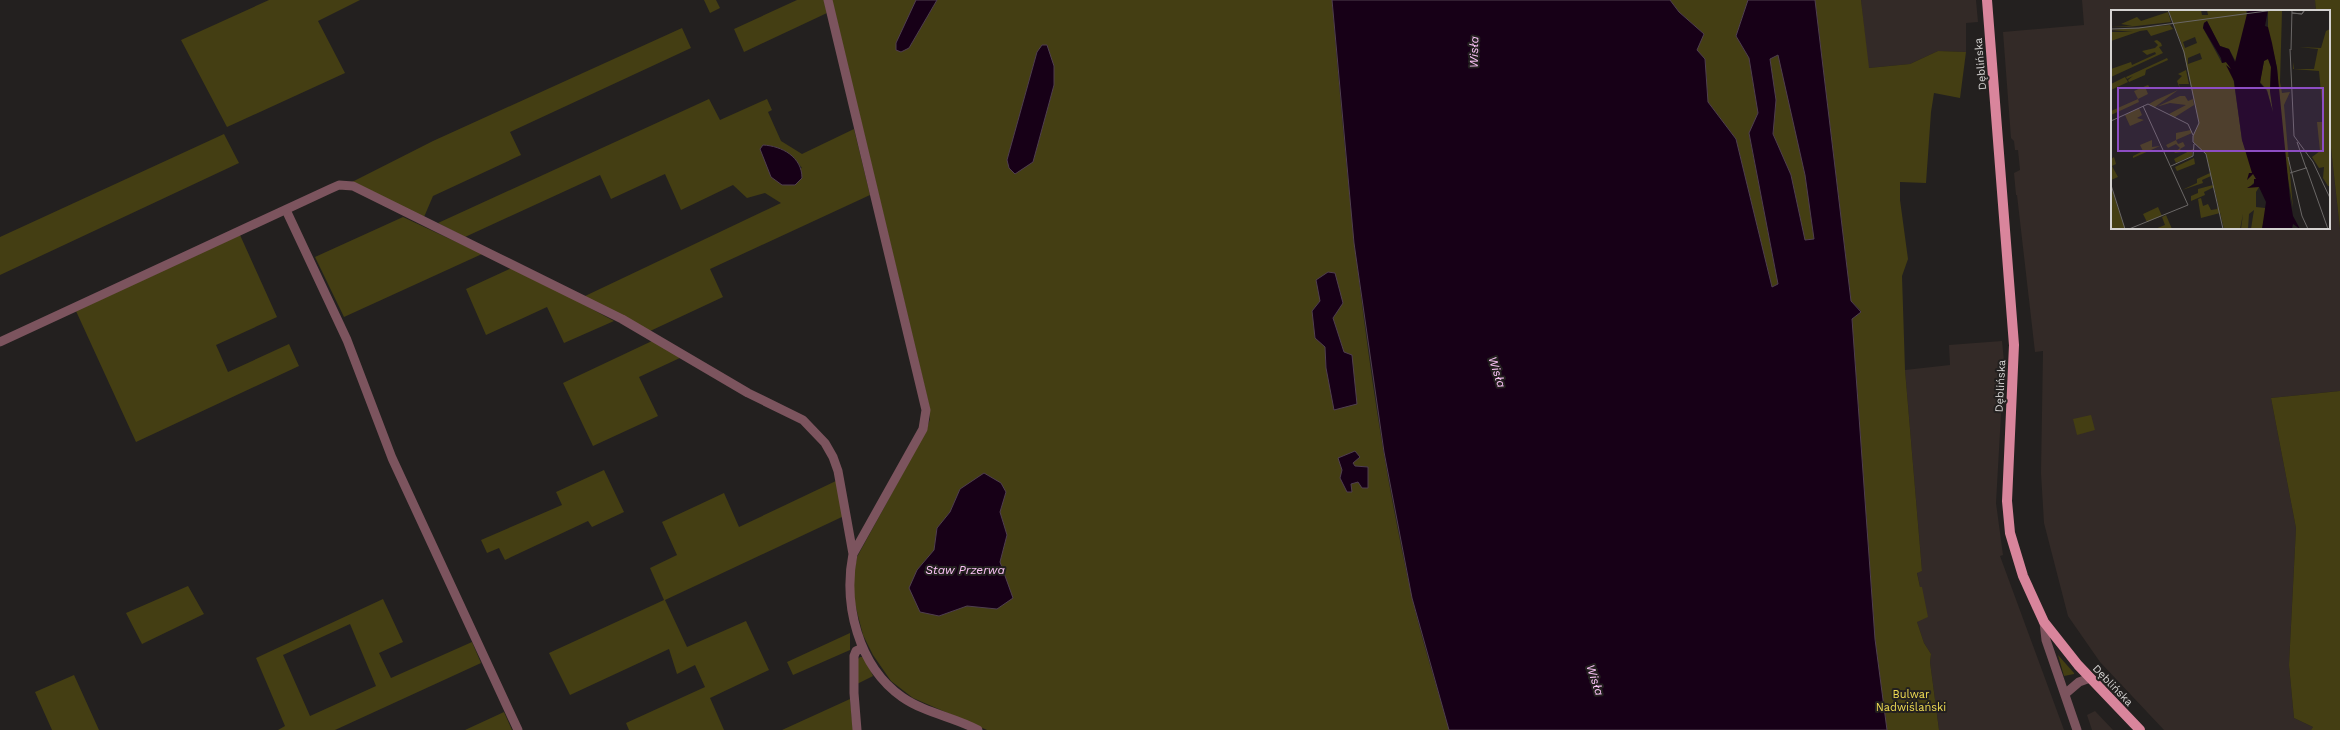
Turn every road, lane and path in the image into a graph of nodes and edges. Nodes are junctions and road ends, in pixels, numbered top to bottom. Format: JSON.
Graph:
{"nodes":[{"id":1,"x":828,"y":0,"type":"edge"},
{"id":2,"x":1987,"y":0,"type":"edge"},
{"id":3,"x":286,"y":210,"type":"junction"},
{"id":4,"x":0,"y":342,"type":"edge"},
{"id":5,"x":853,"y":554,"type":"junction"},
{"id":6,"x":2044,"y":622,"type":"junction"},
{"id":7,"x":863,"y":648,"type":"junction"},
{"id":8,"x":2090,"y":678,"type":"junction"},
{"id":9,"x":2064,"y":694,"type":"junction"},
{"id":10,"x":518,"y":730,"type":"edge"},
{"id":11,"x":857,"y":730,"type":"edge"},
{"id":12,"x":978,"y":730,"type":"edge"},
{"id":13,"x":2077,"y":730,"type":"edge"},
{"id":14,"x":2140,"y":730,"type":"edge"}],
"edges":[{"from":1,"to":5,"type":"street"},
{"from":2,"to":6,"type":"main road","name":"Dęblińska"},
{"from":3,"to":4,"type":"street"},
{"from":3,"to":5,"type":"street"},
{"from":3,"to":10,"type":"street"},
{"from":5,"to":7,"type":"street"},
{"from":6,"to":8,"type":"main road","name":"Dęblińska"},
{"from":6,"to":9,"type":"street"},
{"from":7,"to":11,"type":"street"},
{"from":7,"to":12,"type":"street"},
{"from":8,"to":9,"type":"street"},
{"from":8,"to":14,"type":"main road","name":"Dęblińska"},
{"from":9,"to":13,"type":"street"}]}
